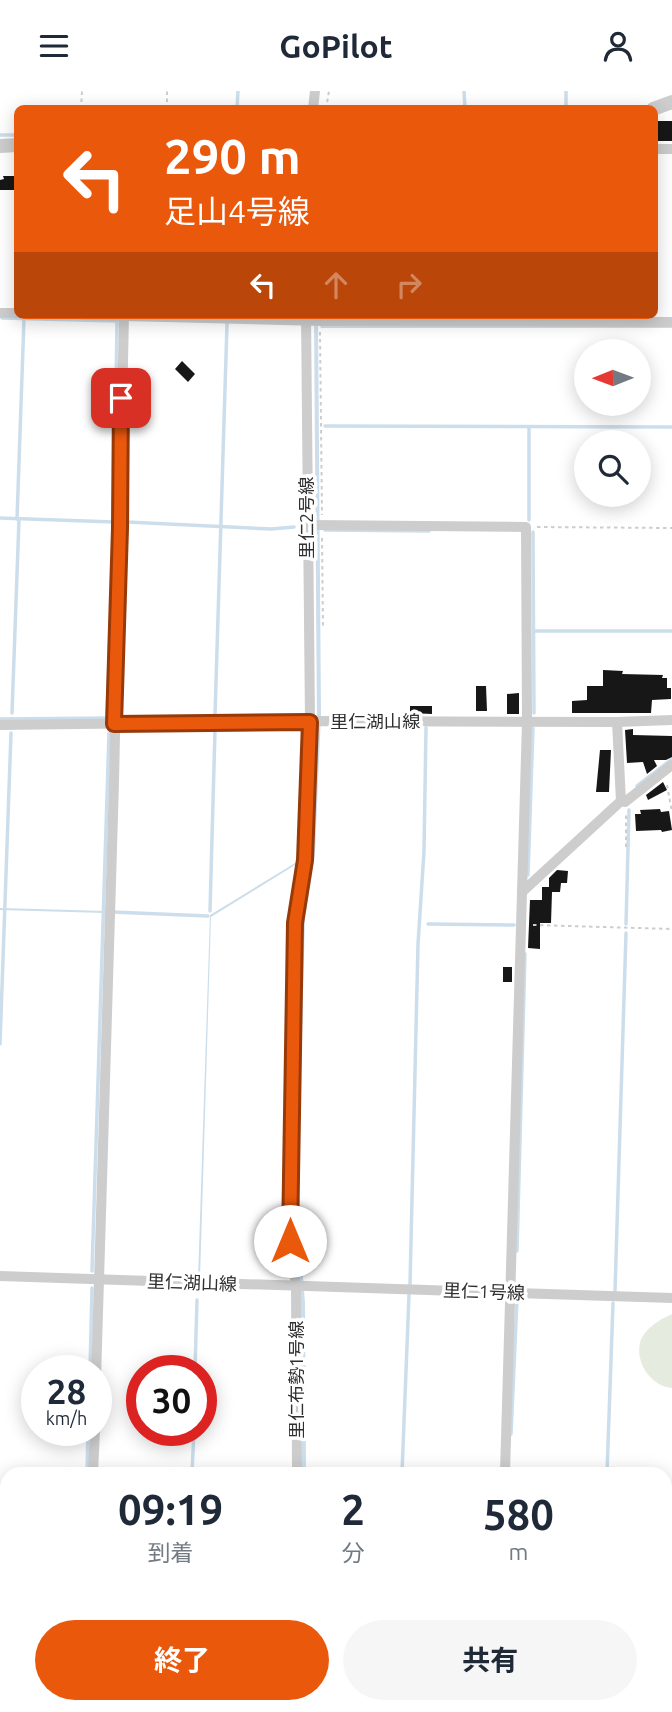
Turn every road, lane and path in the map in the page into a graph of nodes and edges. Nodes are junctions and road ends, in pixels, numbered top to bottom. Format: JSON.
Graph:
{"nodes":[{"id":1,"x":124,"y":319,"type":"edge"},
{"id":2,"x":306,"y":319,"type":"edge"},
{"id":3,"x":311,"y":319,"type":"edge"},
{"id":4,"x":321,"y":321,"type":"junction"},
{"id":5,"x":672,"y":322,"type":"edge"},
{"id":6,"x":322,"y":524,"type":"junction"},
{"id":7,"x":307,"y":526,"type":"junction"},
{"id":8,"x":526,"y":527,"type":"junction"},
{"id":9,"x":672,"y":528,"type":"edge"},
{"id":10,"x":323,"y":628,"type":"dead end"},
{"id":11,"x":672,"y":719,"type":"edge"},
{"id":12,"x":310,"y":722,"type":"junction"},
{"id":13,"x":527,"y":722,"type":"junction"},
{"id":14,"x":617,"y":722,"type":"junction"},
{"id":15,"x":114,"y":724,"type":"junction"},
{"id":16,"x":0,"y":725,"type":"edge"},
{"id":17,"x":668,"y":768,"type":"edge"},
{"id":18,"x":623,"y":801,"type":"junction"},
{"id":19,"x":672,"y":812,"type":"edge"},
{"id":20,"x":625,"y":846,"type":"dead end"},
{"id":21,"x":522,"y":892,"type":"junction"},
{"id":22,"x":521,"y":924,"type":"junction"},
{"id":23,"x":672,"y":929,"type":"edge"},
{"id":24,"x":0,"y":1276,"type":"edge"},
{"id":25,"x":98,"y":1280,"type":"junction"},
{"id":26,"x":296,"y":1287,"type":"junction"},
{"id":27,"x":511,"y":1293,"type":"junction"},
{"id":28,"x":672,"y":1298,"type":"edge"},
{"id":29,"x":96,"y":1355,"type":"edge"},
{"id":30,"x":94,"y":1446,"type":"edge"},
{"id":31,"x":93,"y":1467,"type":"edge"},
{"id":32,"x":297,"y":1467,"type":"edge"},
{"id":33,"x":505,"y":1467,"type":"edge"}],
"edges":[{"from":1,"to":15,"type":"street"},
{"from":2,"to":7,"type":"street","name":"里仁2号線"},
{"from":3,"to":4,"type":"street"},
{"from":4,"to":5,"type":"street"},
{"from":4,"to":6,"type":"path"},
{"from":6,"to":7,"type":"street"},
{"from":6,"to":8,"type":"street"},
{"from":6,"to":10,"type":"path"},
{"from":7,"to":12,"type":"street","name":"里仁2号線"},
{"from":8,"to":9,"type":"path"},
{"from":8,"to":13,"type":"street"},
{"from":11,"to":14,"type":"street","name":"里仁湖山線"},
{"from":12,"to":13,"type":"street","name":"里仁湖山線"},
{"from":12,"to":15,"type":"street"},
{"from":12,"to":26,"type":"street","name":"里仁湖山線"},
{"from":13,"to":14,"type":"street","name":"里仁湖山線"},
{"from":13,"to":21,"type":"street"},
{"from":14,"to":18,"type":"street"},
{"from":15,"to":16,"type":"street"},
{"from":15,"to":25,"type":"street"},
{"from":17,"to":18,"type":"street"},
{"from":17,"to":19,"type":"path"},
{"from":18,"to":20,"type":"path"},
{"from":18,"to":21,"type":"street"},
{"from":21,"to":22,"type":"street"},
{"from":22,"to":23,"type":"path"},
{"from":22,"to":27,"type":"street"},
{"from":24,"to":25,"type":"street","name":"里仁湖山線"},
{"from":25,"to":26,"type":"street","name":"里仁湖山線"},
{"from":25,"to":29,"type":"street"},
{"from":26,"to":27,"type":"street","name":"里仁1号線"},
{"from":26,"to":32,"type":"street","name":"里仁布勢1号線"},
{"from":27,"to":28,"type":"street","name":"里仁1号線"},
{"from":27,"to":33,"type":"street"},
{"from":30,"to":31,"type":"street"}]}
